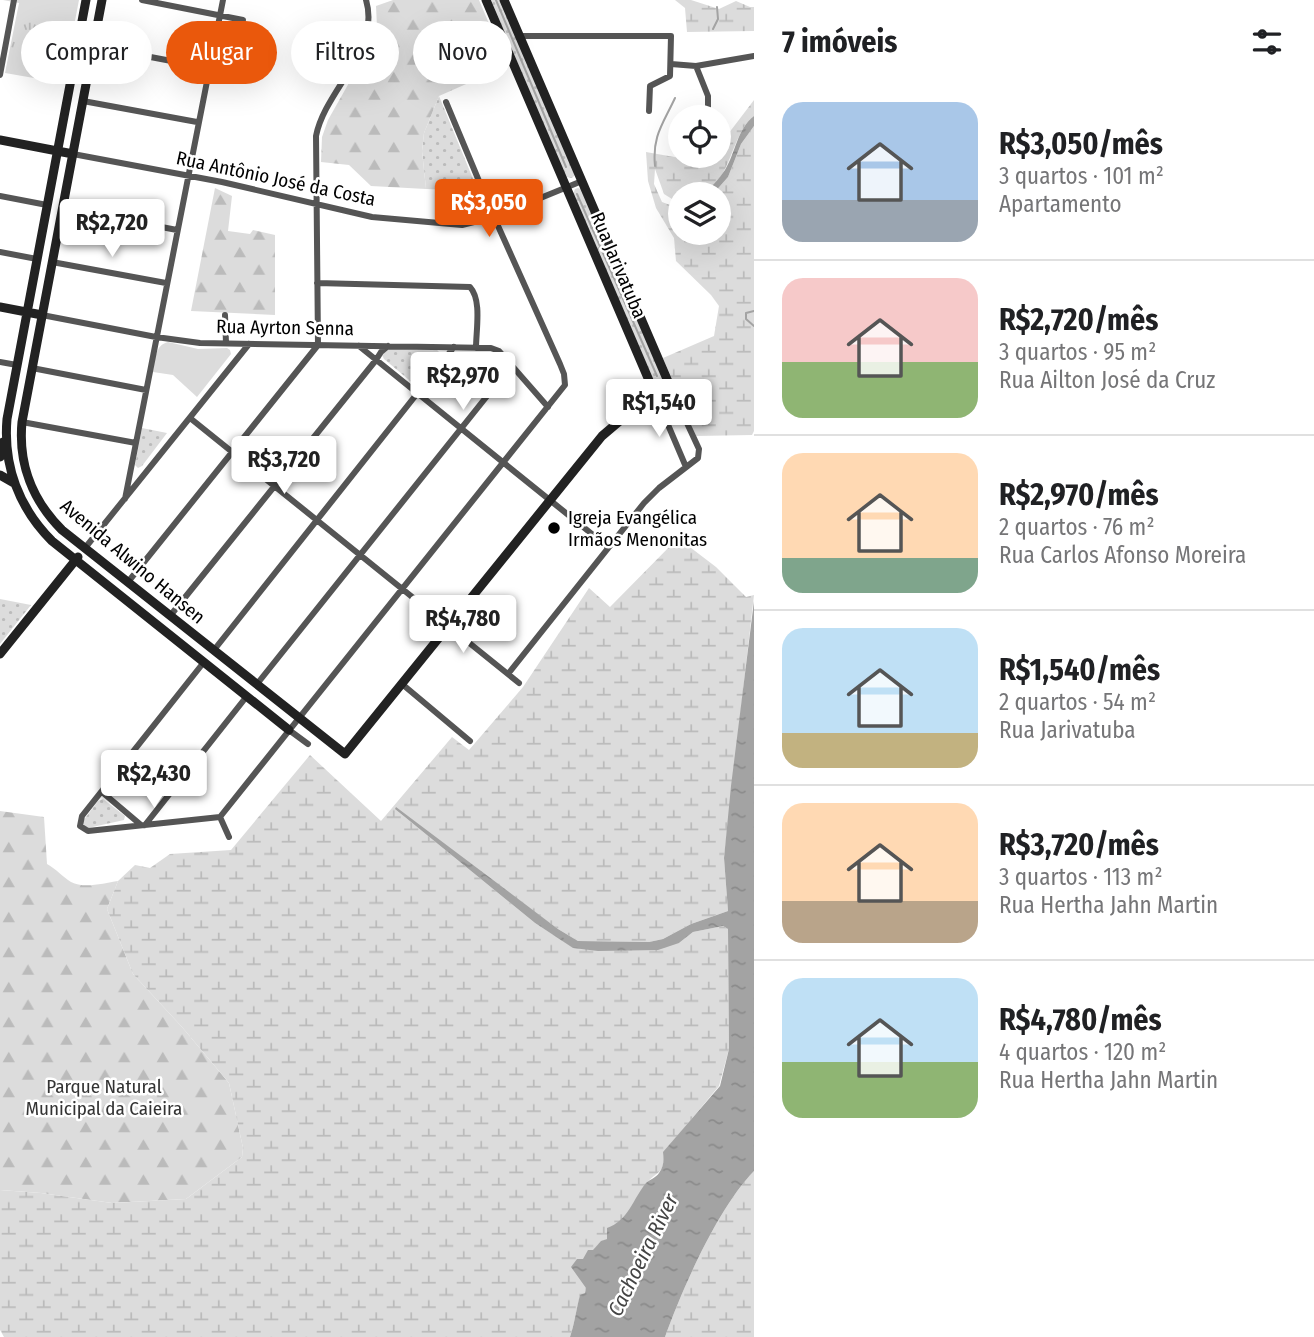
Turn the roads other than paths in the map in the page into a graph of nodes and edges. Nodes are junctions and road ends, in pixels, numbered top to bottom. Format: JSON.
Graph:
{"nodes":[{"id":1,"x":14,"y":0,"type":"edge"},
{"id":2,"x":86,"y":0,"type":"edge"},
{"id":3,"x":102,"y":0,"type":"edge"},
{"id":4,"x":142,"y":0,"type":"edge"},
{"id":5,"x":223,"y":0,"type":"edge"},
{"id":6,"x":366,"y":0,"type":"edge"},
{"id":7,"x":486,"y":0,"type":"edge"},
{"id":8,"x":504,"y":0,"type":"edge"},
{"id":9,"x":218,"y":15,"type":"junction"},
{"id":10,"x":243,"y":20,"type":"dead end"},
{"id":11,"x":98,"y":21,"type":"edge"},
{"id":12,"x":217,"y":21,"type":"edge"},
{"id":13,"x":519,"y":36,"type":"junction"},
{"id":14,"x":754,"y":56,"type":"edge"},
{"id":15,"x":671,"y":64,"type":"junction"},
{"id":16,"x":696,"y":65,"type":"junction"},
{"id":17,"x":0,"y":75,"type":"edge"},
{"id":18,"x":86,"y":84,"type":"edge"},
{"id":19,"x":205,"y":84,"type":"edge"},
{"id":20,"x":83,"y":101,"type":"junction"},
{"id":21,"x":446,"y":102,"type":"dead end"},
{"id":22,"x":708,"y":105,"type":"edge"},
{"id":23,"x":649,"y":111,"type":"dead end"},
{"id":24,"x":197,"y":122,"type":"junction"},
{"id":25,"x":0,"y":140,"type":"edge"},
{"id":26,"x":58,"y":151,"type":"junction"},
{"id":27,"x":73,"y":154,"type":"junction"},
{"id":28,"x":187,"y":175,"type":"junction"},
{"id":29,"x":582,"y":181,"type":"junction"},
{"id":30,"x":567,"y":187,"type":"junction"},
{"id":31,"x":0,"y":196,"type":"edge"},
{"id":32,"x":317,"y":203,"type":"junction"},
{"id":33,"x":47,"y":205,"type":"junction"},
{"id":34,"x":62,"y":208,"type":"junction"},
{"id":35,"x":494,"y":217,"type":"junction"},
{"id":36,"x":177,"y":230,"type":"junction"},
{"id":37,"x":0,"y":252,"type":"edge"},
{"id":38,"x":37,"y":259,"type":"junction"},
{"id":39,"x":52,"y":262,"type":"junction"},
{"id":40,"x":166,"y":283,"type":"junction"},
{"id":41,"x":317,"y":283,"type":"junction"},
{"id":42,"x":0,"y":307,"type":"edge"},
{"id":43,"x":27,"y":312,"type":"junction"},
{"id":44,"x":42,"y":315,"type":"junction"},
{"id":45,"x":225,"y":316,"type":"dead end"},
{"id":46,"x":156,"y":337,"type":"junction"},
{"id":47,"x":226,"y":344,"type":"junction"},
{"id":48,"x":249,"y":344,"type":"junction"},
{"id":49,"x":318,"y":345,"type":"junction"},
{"id":50,"x":359,"y":346,"type":"junction"},
{"id":51,"x":388,"y":346,"type":"junction"},
{"id":52,"x":454,"y":347,"type":"junction"},
{"id":53,"x":476,"y":348,"type":"junction"},
{"id":54,"x":376,"y":360,"type":"junction"},
{"id":55,"x":0,"y":362,"type":"edge"},
{"id":56,"x":17,"y":365,"type":"junction"},
{"id":57,"x":511,"y":366,"type":"junction"},
{"id":58,"x":32,"y":368,"type":"junction"},
{"id":59,"x":146,"y":390,"type":"junction"},
{"id":60,"x":417,"y":393,"type":"junction"},
{"id":61,"x":674,"y":393,"type":"junction"},
{"id":62,"x":657,"y":399,"type":"junction"},
{"id":63,"x":548,"y":407,"type":"junction"},
{"id":64,"x":190,"y":418,"type":"junction"},
{"id":65,"x":4,"y":419,"type":"edge"},
{"id":66,"x":22,"y":422,"type":"junction"},
{"id":67,"x":461,"y":428,"type":"junction"},
{"id":68,"x":136,"y":443,"type":"junction"},
{"id":69,"x":232,"y":452,"type":"junction"},
{"id":70,"x":0,"y":457,"type":"edge"},
{"id":71,"x":503,"y":463,"type":"junction"},
{"id":72,"x":131,"y":467,"type":"junction"},
{"id":73,"x":686,"y":467,"type":"junction"},
{"id":74,"x":146,"y":472,"type":"junction"},
{"id":75,"x":0,"y":475,"type":"edge"},
{"id":76,"x":14,"y":482,"type":"junction"},
{"id":77,"x":275,"y":486,"type":"junction"},
{"id":78,"x":125,"y":499,"type":"junction"},
{"id":79,"x":550,"y":500,"type":"junction"},
{"id":80,"x":317,"y":520,"type":"junction"},
{"id":81,"x":608,"y":547,"type":"junction"},
{"id":82,"x":85,"y":548,"type":"junction"},
{"id":83,"x":360,"y":555,"type":"junction"},
{"id":84,"x":76,"y":560,"type":"junction"},
{"id":85,"x":128,"y":582,"type":"junction"},
{"id":86,"x":402,"y":589,"type":"junction"},
{"id":87,"x":170,"y":616,"type":"junction"},
{"id":88,"x":449,"y":626,"type":"junction"},
{"id":89,"x":214,"y":650,"type":"junction"},
{"id":90,"x":0,"y":654,"type":"edge"},
{"id":91,"x":204,"y":662,"type":"junction"},
{"id":92,"x":508,"y":674,"type":"junction"},
{"id":93,"x":519,"y":683,"type":"dead end"},
{"id":94,"x":257,"y":684,"type":"junction"},
{"id":95,"x":402,"y":684,"type":"junction"},
{"id":96,"x":247,"y":696,"type":"junction"},
{"id":97,"x":299,"y":718,"type":"junction"},
{"id":98,"x":289,"y":730,"type":"junction"},
{"id":99,"x":470,"y":741,"type":"dead end"},
{"id":100,"x":307,"y":744,"type":"dead end"},
{"id":101,"x":102,"y":792,"type":"junction"},
{"id":102,"x":220,"y":817,"type":"junction"},
{"id":103,"x":143,"y":825,"type":"junction"},
{"id":104,"x":229,"y":837,"type":"dead end"}],
"edges":[{"from":1,"to":17,"type":"street"},
{"from":2,"to":26,"type":"street","name":"Avenida Alwino Hansen"},
{"from":3,"to":11,"type":"street","name":"Avenida Alwino Hansen"},
{"from":4,"to":9,"type":"street"},
{"from":5,"to":9,"type":"street"},
{"from":6,"to":32,"type":"street"},
{"from":7,"to":30,"type":"street","name":"Rua Jarivatuba"},
{"from":8,"to":13,"type":"street","name":"Rua Jarivatuba"},
{"from":9,"to":10,"type":"street"},
{"from":9,"to":12,"type":"street"},
{"from":13,"to":15,"type":"street"},
{"from":13,"to":29,"type":"street","name":"Rua Jarivatuba"},
{"from":14,"to":16,"type":"street"},
{"from":15,"to":16,"type":"street"},
{"from":15,"to":23,"type":"street"},
{"from":16,"to":22,"type":"street"},
{"from":18,"to":20,"type":"street","name":"Avenida Alwino Hansen"},
{"from":19,"to":24,"type":"street"},
{"from":20,"to":24,"type":"street"},
{"from":20,"to":27,"type":"street","name":"Avenida Alwino Hansen"},
{"from":21,"to":35,"type":"street"},
{"from":24,"to":28,"type":"street"},
{"from":25,"to":26,"type":"street","name":"Rua Antônio José da Costa"},
{"from":26,"to":27,"type":"street","name":"Rua Antônio José da Costa"},
{"from":26,"to":33,"type":"street","name":"Avenida Alwino Hansen"},
{"from":27,"to":28,"type":"street","name":"Rua Antônio José da Costa"},
{"from":27,"to":34,"type":"street","name":"Avenida Alwino Hansen"},
{"from":28,"to":32,"type":"street","name":"Rua Antônio José da Costa"},
{"from":28,"to":36,"type":"street"},
{"from":29,"to":30,"type":"street","name":"Rua Antônio José da Costa"},
{"from":29,"to":61,"type":"street","name":"Rua Jarivatuba"},
{"from":30,"to":35,"type":"street","name":"Rua Antônio José da Costa"},
{"from":30,"to":62,"type":"street","name":"Rua Jarivatuba"},
{"from":31,"to":33,"type":"street"},
{"from":32,"to":35,"type":"street","name":"Rua Antônio José da Costa"},
{"from":32,"to":41,"type":"street"},
{"from":33,"to":38,"type":"street","name":"Avenida Alwino Hansen"},
{"from":34,"to":36,"type":"street"},
{"from":34,"to":39,"type":"street","name":"Avenida Alwino Hansen"},
{"from":35,"to":63,"type":"street"},
{"from":36,"to":40,"type":"street"},
{"from":37,"to":38,"type":"street"},
{"from":38,"to":43,"type":"street","name":"Avenida Alwino Hansen"},
{"from":39,"to":40,"type":"street"},
{"from":39,"to":44,"type":"street","name":"Avenida Alwino Hansen"},
{"from":40,"to":46,"type":"street"},
{"from":41,"to":49,"type":"street"},
{"from":41,"to":53,"type":"street"},
{"from":42,"to":43,"type":"street","name":"Rua Ayrton Senna"},
{"from":43,"to":44,"type":"street","name":"Rua Ayrton Senna"},
{"from":43,"to":56,"type":"street","name":"Avenida Alwino Hansen"},
{"from":44,"to":46,"type":"street","name":"Rua Ayrton Senna"},
{"from":44,"to":58,"type":"street","name":"Avenida Alwino Hansen"},
{"from":45,"to":47,"type":"street"},
{"from":46,"to":47,"type":"street","name":"Rua Ayrton Senna"},
{"from":46,"to":59,"type":"street"},
{"from":47,"to":48,"type":"street","name":"Rua Ayrton Senna"},
{"from":48,"to":49,"type":"street","name":"Rua Ayrton Senna"},
{"from":48,"to":64,"type":"street"},
{"from":49,"to":50,"type":"street","name":"Rua Ayrton Senna"},
{"from":49,"to":69,"type":"street"},
{"from":50,"to":51,"type":"street","name":"Rua Ayrton Senna"},
{"from":50,"to":54,"type":"street"},
{"from":51,"to":52,"type":"street","name":"Rua Ayrton Senna"},
{"from":51,"to":54,"type":"street"},
{"from":52,"to":53,"type":"street","name":"Rua Ayrton Senna"},
{"from":52,"to":60,"type":"street"},
{"from":53,"to":57,"type":"street","name":"Rua Ayrton Senna"},
{"from":54,"to":60,"type":"street"},
{"from":54,"to":77,"type":"street"},
{"from":55,"to":56,"type":"street"},
{"from":56,"to":65,"type":"street","name":"Avenida Alwino Hansen"},
{"from":57,"to":63,"type":"street","name":"Rua Ayrton Senna"},
{"from":57,"to":67,"type":"street"},
{"from":58,"to":59,"type":"street"},
{"from":58,"to":66,"type":"street","name":"Avenida Alwino Hansen"},
{"from":59,"to":68,"type":"street"},
{"from":60,"to":67,"type":"street"},
{"from":60,"to":80,"type":"street"},
{"from":61,"to":62,"type":"street"},
{"from":61,"to":73,"type":"street","name":"Rua Jarivatuba"},
{"from":62,"to":73,"type":"street","name":"Rua Jarivatuba"},
{"from":62,"to":79,"type":"street"},
{"from":63,"to":71,"type":"street"},
{"from":64,"to":69,"type":"street"},
{"from":64,"to":74,"type":"street"},
{"from":65,"to":70,"type":"street"},
{"from":65,"to":76,"type":"street","name":"Avenida Alwino Hansen"},
{"from":66,"to":68,"type":"street"},
{"from":66,"to":82,"type":"street","name":"Avenida Alwino Hansen"},
{"from":67,"to":71,"type":"street"},
{"from":67,"to":83,"type":"street"},
{"from":68,"to":72,"type":"street"},
{"from":69,"to":77,"type":"street"},
{"from":69,"to":85,"type":"street"},
{"from":71,"to":79,"type":"street"},
{"from":71,"to":86,"type":"street"},
{"from":72,"to":74,"type":"street"},
{"from":72,"to":78,"type":"street"},
{"from":73,"to":81,"type":"street"},
{"from":74,"to":78,"type":"street"},
{"from":75,"to":76,"type":"street"},
{"from":76,"to":84,"type":"street","name":"Avenida Alwino Hansen"},
{"from":77,"to":80,"type":"street"},
{"from":77,"to":87,"type":"street"},
{"from":78,"to":82,"type":"street"},
{"from":79,"to":81,"type":"street"},
{"from":79,"to":88,"type":"street"},
{"from":80,"to":83,"type":"street"},
{"from":80,"to":89,"type":"street"},
{"from":81,"to":92,"type":"street"},
{"from":82,"to":84,"type":"street"},
{"from":82,"to":85,"type":"street","name":"Avenida Alwino Hansen"},
{"from":83,"to":86,"type":"street"},
{"from":83,"to":94,"type":"street"},
{"from":84,"to":90,"type":"street"},
{"from":84,"to":91,"type":"street","name":"Avenida Alwino Hansen"},
{"from":85,"to":87,"type":"street","name":"Avenida Alwino Hansen"},
{"from":86,"to":88,"type":"street"},
{"from":86,"to":97,"type":"street"},
{"from":87,"to":89,"type":"street","name":"Avenida Alwino Hansen"},
{"from":88,"to":92,"type":"street"},
{"from":88,"to":95,"type":"street"},
{"from":89,"to":94,"type":"street","name":"Avenida Alwino Hansen"},
{"from":91,"to":96,"type":"street","name":"Avenida Alwino Hansen"},
{"from":91,"to":101,"type":"street"},
{"from":92,"to":93,"type":"street"},
{"from":94,"to":97,"type":"street","name":"Avenida Alwino Hansen"},
{"from":95,"to":97,"type":"street","name":"Avenida Alwino Hansen"},
{"from":95,"to":99,"type":"street"},
{"from":96,"to":98,"type":"street","name":"Avenida Alwino Hansen"},
{"from":96,"to":103,"type":"street"},
{"from":97,"to":98,"type":"street"},
{"from":98,"to":100,"type":"street","name":"Avenida Alwino Hansen"},
{"from":98,"to":102,"type":"street"},
{"from":101,"to":103,"type":"street"},
{"from":101,"to":103,"type":"street"},
{"from":102,"to":103,"type":"street"},
{"from":102,"to":104,"type":"street"}]}
